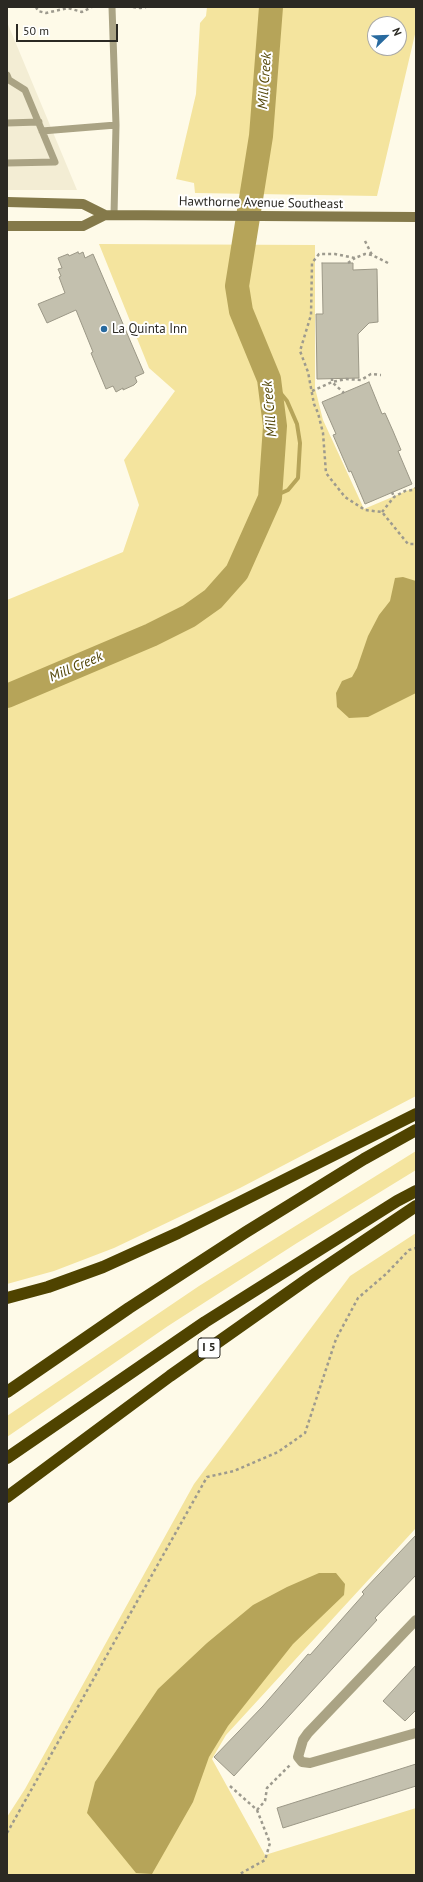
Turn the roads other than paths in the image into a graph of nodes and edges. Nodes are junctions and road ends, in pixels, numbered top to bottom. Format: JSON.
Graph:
{"nodes":[{"id":1,"x":112,"y":7,"type":"edge"},
{"id":2,"x":7,"y":75,"type":"edge"},
{"id":3,"x":39,"y":122,"type":"junction"},
{"id":4,"x":7,"y":123,"type":"edge"},
{"id":5,"x":116,"y":125,"type":"junction"},
{"id":6,"x":42,"y":132,"type":"junction"},
{"id":7,"x":7,"y":163,"type":"edge"},
{"id":8,"x":7,"y":202,"type":"edge"},
{"id":9,"x":109,"y":215,"type":"junction"},
{"id":10,"x":416,"y":217,"type":"edge"},
{"id":11,"x":7,"y":226,"type":"edge"},
{"id":12,"x":416,"y":1114,"type":"edge"},
{"id":13,"x":416,"y":1130,"type":"edge"},
{"id":14,"x":416,"y":1191,"type":"edge"},
{"id":15,"x":416,"y":1206,"type":"edge"},
{"id":16,"x":7,"y":1298,"type":"edge"},
{"id":17,"x":7,"y":1392,"type":"edge"},
{"id":18,"x":7,"y":1458,"type":"edge"},
{"id":19,"x":7,"y":1497,"type":"edge"},
{"id":20,"x":416,"y":1620,"type":"edge"},
{"id":21,"x":416,"y":1733,"type":"edge"}],
"edges":[{"from":1,"to":5,"type":"lane"},
{"from":2,"to":3,"type":"lane"},
{"from":3,"to":4,"type":"lane"},
{"from":3,"to":6,"type":"lane"},
{"from":5,"to":6,"type":"lane"},
{"from":5,"to":9,"type":"lane"},
{"from":6,"to":7,"type":"lane"},
{"from":8,"to":9,"type":"main road","name":"Hawthorne Avenue Southeast"},
{"from":9,"to":10,"type":"main road","name":"Hawthorne Avenue Southeast"},
{"from":9,"to":11,"type":"main road","name":"Hawthorne Avenue Southeast"},
{"from":12,"to":16,"type":"highway"},
{"from":13,"to":17,"type":"highway"},
{"from":14,"to":18,"type":"highway","number":"I 5"},
{"from":15,"to":19,"type":"highway","number":"I 5"},
{"from":20,"to":21,"type":"street"}]}
